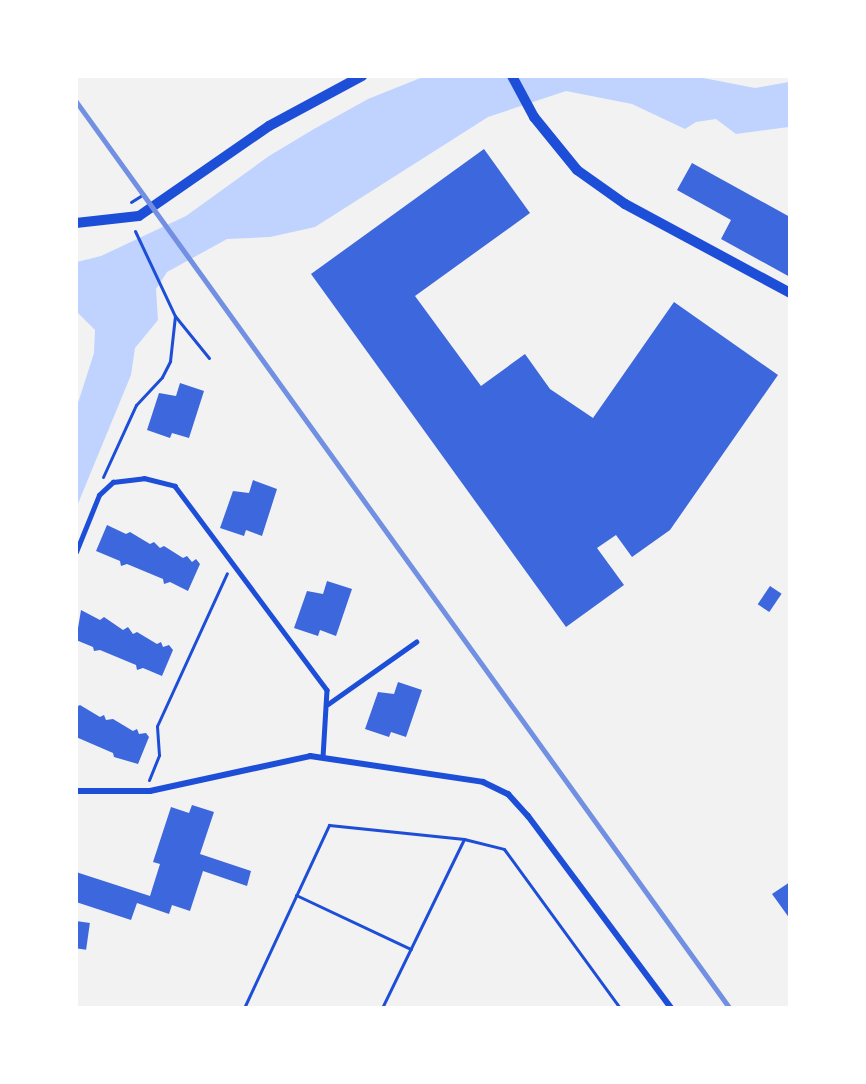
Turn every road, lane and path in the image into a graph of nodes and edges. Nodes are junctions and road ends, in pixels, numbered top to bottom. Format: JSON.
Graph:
{"nodes":[{"id":1,"x":362,"y":76,"type":"edge"},
{"id":2,"x":512,"y":76,"type":"edge"},
{"id":3,"x":76,"y":223,"type":"edge"},
{"id":4,"x":135,"y":229,"type":"dead end"},
{"id":5,"x":789,"y":293,"type":"edge"},
{"id":6,"x":175,"y":316,"type":"junction"},
{"id":7,"x":209,"y":358,"type":"dead end"},
{"id":8,"x":105,"y":487,"type":"junction"},
{"id":9,"x":76,"y":552,"type":"edge"},
{"id":10,"x":232,"y":563,"type":"junction"},
{"id":11,"x":416,"y":642,"type":"dead end"},
{"id":12,"x":328,"y":704,"type":"junction"},
{"id":13,"x":323,"y":757,"type":"junction"},
{"id":14,"x":76,"y":790,"type":"edge"},
{"id":15,"x":150,"y":791,"type":"junction"},
{"id":16,"x":464,"y":839,"type":"junction"},
{"id":17,"x":296,"y":895,"type":"junction"},
{"id":18,"x":411,"y":949,"type":"junction"},
{"id":19,"x":244,"y":1008,"type":"edge"},
{"id":20,"x":382,"y":1008,"type":"edge"},
{"id":21,"x":620,"y":1008,"type":"edge"},
{"id":22,"x":671,"y":1008,"type":"edge"}],
"edges":[{"from":1,"to":3,"type":"street"},
{"from":2,"to":5,"type":"street"},
{"from":4,"to":6,"type":"path"},
{"from":6,"to":7,"type":"path"},
{"from":6,"to":8,"type":"path"},
{"from":8,"to":9,"type":"lane"},
{"from":8,"to":10,"type":"lane"},
{"from":10,"to":12,"type":"lane"},
{"from":10,"to":15,"type":"path"},
{"from":11,"to":12,"type":"lane"},
{"from":12,"to":13,"type":"lane"},
{"from":13,"to":15,"type":"street"},
{"from":13,"to":22,"type":"street"},
{"from":14,"to":15,"type":"street"},
{"from":16,"to":17,"type":"path"},
{"from":16,"to":18,"type":"path"},
{"from":16,"to":21,"type":"path"},
{"from":17,"to":18,"type":"path"},
{"from":17,"to":19,"type":"path"},
{"from":18,"to":20,"type":"path"}]}
